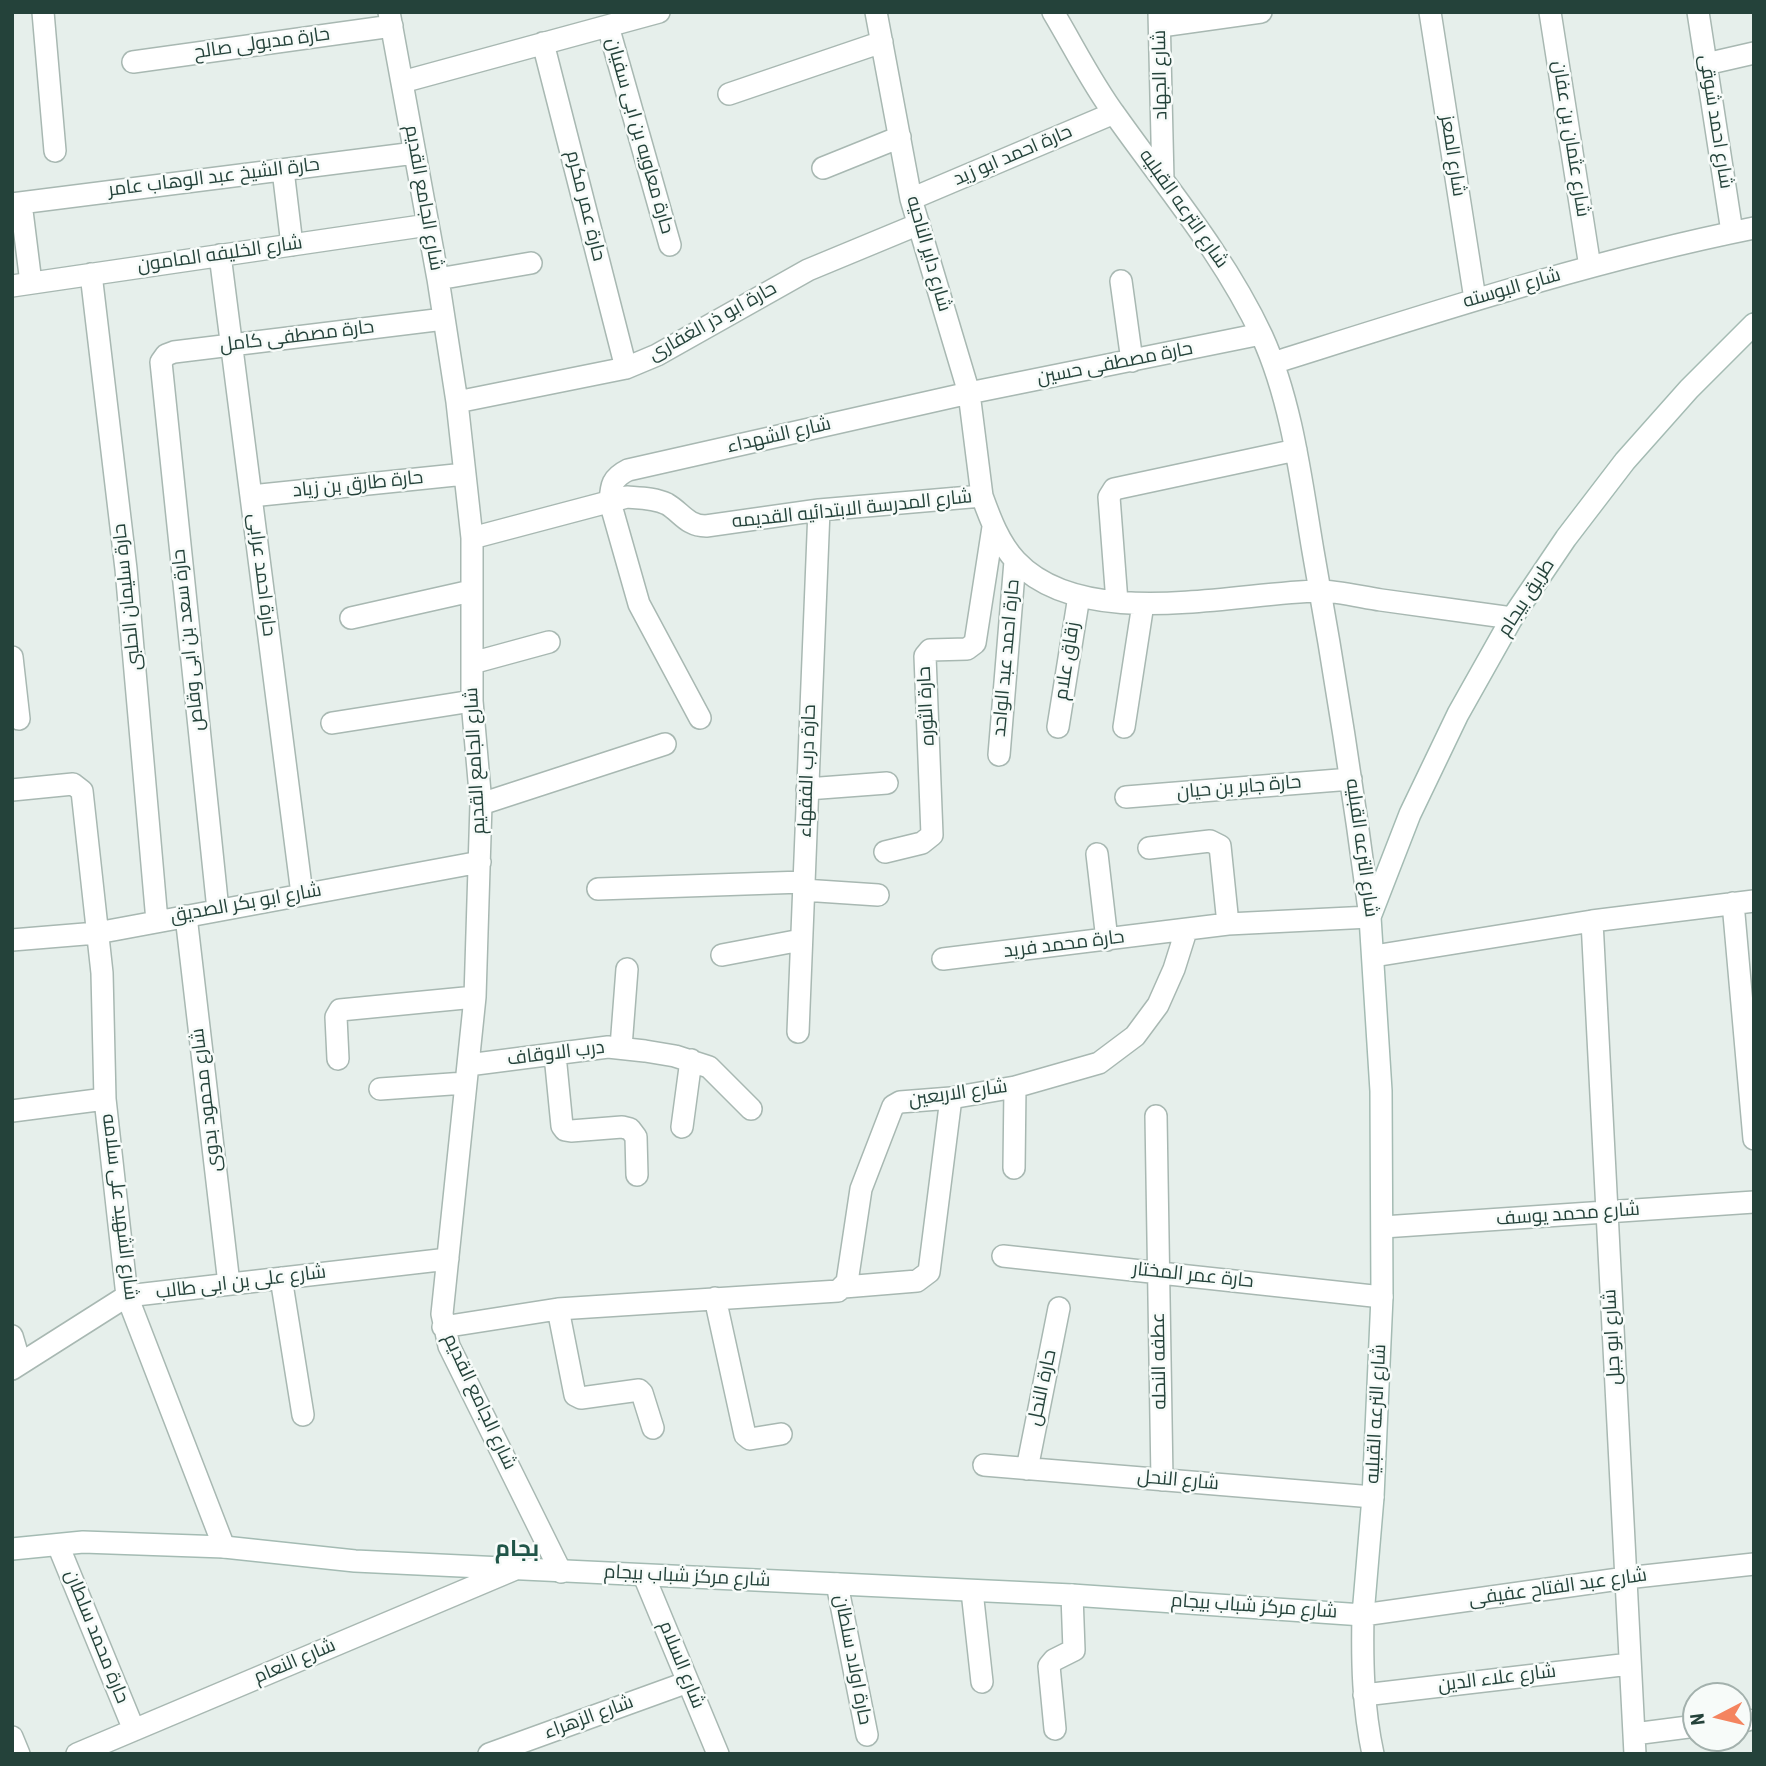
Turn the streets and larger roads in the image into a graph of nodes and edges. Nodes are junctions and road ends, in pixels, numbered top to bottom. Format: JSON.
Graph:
{"nodes":[{"id":1,"x":43,"y":12,"type":"edge"},
{"id":2,"x":659,"y":12,"type":"edge"},
{"id":3,"x":876,"y":12,"type":"edge"},
{"id":4,"x":1053,"y":12,"type":"edge"},
{"id":5,"x":1261,"y":12,"type":"edge"},
{"id":6,"x":1430,"y":12,"type":"edge"},
{"id":7,"x":1550,"y":12,"type":"edge"},
{"id":8,"x":1698,"y":12,"type":"edge"},
{"id":9,"x":391,"y":19,"type":"edge"},
{"id":10,"x":1160,"y":19,"type":"edge"},
{"id":11,"x":608,"y":26,"type":"junction"},
{"id":12,"x":882,"y":42,"type":"junction"},
{"id":13,"x":544,"y":43,"type":"junction"},
{"id":14,"x":1754,"y":53,"type":"edge"},
{"id":15,"x":133,"y":62,"type":"dead end"},
{"id":16,"x":1706,"y":64,"type":"junction"},
{"id":17,"x":402,"y":82,"type":"junction"},
{"id":18,"x":729,"y":94,"type":"dead end"},
{"id":19,"x":1114,"y":113,"type":"junction"},
{"id":20,"x":900,"y":137,"type":"junction"},
{"id":21,"x":55,"y":151,"type":"dead end"},
{"id":22,"x":415,"y":153,"type":"junction"},
{"id":23,"x":823,"y":168,"type":"dead end"},
{"id":24,"x":283,"y":170,"type":"junction"},
{"id":25,"x":1163,"y":180,"type":"junction"},
{"id":26,"x":911,"y":199,"type":"junction"},
{"id":27,"x":17,"y":203,"type":"edge"},
{"id":28,"x":919,"y":224,"type":"junction"},
{"id":29,"x":428,"y":225,"type":"junction"},
{"id":30,"x":1754,"y":228,"type":"edge"},
{"id":31,"x":1732,"y":232,"type":"junction"},
{"id":32,"x":292,"y":245,"type":"junction"},
{"id":33,"x":670,"y":245,"type":"dead end"},
{"id":34,"x":220,"y":256,"type":"junction"},
{"id":35,"x":531,"y":263,"type":"dead end"},
{"id":36,"x":1590,"y":267,"type":"junction"},
{"id":37,"x":91,"y":274,"type":"junction"},
{"id":38,"x":438,"y":279,"type":"junction"},
{"id":39,"x":1121,"y":281,"type":"dead end"},
{"id":40,"x":21,"y":284,"type":"edge"},
{"id":41,"x":1475,"y":299,"type":"junction"},
{"id":42,"x":444,"y":320,"type":"junction"},
{"id":43,"x":1754,"y":324,"type":"edge"},
{"id":44,"x":1261,"y":334,"type":"junction"},
{"id":45,"x":232,"y":345,"type":"junction"},
{"id":46,"x":1132,"y":360,"type":"junction"},
{"id":47,"x":1273,"y":363,"type":"junction"},
{"id":48,"x":626,"y":368,"type":"junction"},
{"id":49,"x":161,"y":369,"type":"joint"},
{"id":50,"x":969,"y":393,"type":"junction"},
{"id":51,"x":457,"y":402,"type":"junction"},
{"id":52,"x":1296,"y":450,"type":"junction"},
{"id":53,"x":465,"y":474,"type":"junction"},
{"id":54,"x":251,"y":496,"type":"junction"},
{"id":55,"x":982,"y":496,"type":"junction"},
{"id":56,"x":610,"y":502,"type":"junction"},
{"id":57,"x":819,"y":510,"type":"junction"},
{"id":58,"x":993,"y":527,"type":"junction"},
{"id":59,"x":471,"y":538,"type":"junction"},
{"id":60,"x":1016,"y":561,"type":"junction"},
{"id":61,"x":471,"y":591,"type":"junction"},
{"id":62,"x":1320,"y":591,"type":"junction"},
{"id":63,"x":1079,"y":596,"type":"junction"},
{"id":64,"x":1117,"y":602,"type":"junction"},
{"id":65,"x":1143,"y":604,"type":"junction"},
{"id":66,"x":351,"y":618,"type":"dead end"},
{"id":67,"x":1512,"y":618,"type":"junction"},
{"id":68,"x":549,"y":642,"type":"dead end"},
{"id":69,"x":12,"y":657,"type":"edge"},
{"id":70,"x":472,"y":663,"type":"junction"},
{"id":71,"x":472,"y":701,"type":"junction"},
{"id":72,"x":700,"y":718,"type":"dead end"},
{"id":73,"x":19,"y":719,"type":"dead end"},
{"id":74,"x":332,"y":723,"type":"dead end"},
{"id":75,"x":1058,"y":727,"type":"dead end"},
{"id":76,"x":1124,"y":727,"type":"dead end"},
{"id":77,"x":666,"y":744,"type":"dead end"},
{"id":78,"x":999,"y":755,"type":"dead end"},
{"id":79,"x":1352,"y":779,"type":"junction"},
{"id":80,"x":887,"y":783,"type":"dead end"},
{"id":81,"x":807,"y":789,"type":"junction"},
{"id":82,"x":12,"y":790,"type":"edge"},
{"id":83,"x":1126,"y":797,"type":"dead end"},
{"id":84,"x":481,"y":804,"type":"junction"},
{"id":85,"x":1149,"y":848,"type":"dead end"},
{"id":86,"x":884,"y":852,"type":"dead end"},
{"id":87,"x":1097,"y":854,"type":"dead end"},
{"id":88,"x":480,"y":862,"type":"junction"},
{"id":89,"x":803,"y":886,"type":"junction"},
{"id":90,"x":598,"y":889,"type":"dead end"},
{"id":91,"x":302,"y":894,"type":"junction"},
{"id":92,"x":878,"y":895,"type":"dead end"},
{"id":93,"x":1743,"y":902,"type":"edge"},
{"id":94,"x":218,"y":910,"type":"junction"},
{"id":95,"x":186,"y":916,"type":"junction"},
{"id":96,"x":1370,"y":917,"type":"junction"},
{"id":97,"x":157,"y":921,"type":"junction"},
{"id":98,"x":1592,"y":921,"type":"junction"},
{"id":99,"x":1228,"y":924,"type":"junction"},
{"id":100,"x":1186,"y":931,"type":"junction"},
{"id":101,"x":97,"y":933,"type":"junction"},
{"id":102,"x":12,"y":940,"type":"edge"},
{"id":103,"x":801,"y":940,"type":"junction"},
{"id":104,"x":1107,"y":940,"type":"junction"},
{"id":105,"x":722,"y":954,"type":"dead end"},
{"id":106,"x":1374,"y":956,"type":"junction"},
{"id":107,"x":943,"y":959,"type":"dead end"},
{"id":108,"x":627,"y":970,"type":"dead end"},
{"id":109,"x":475,"y":997,"type":"junction"},
{"id":110,"x":797,"y":1032,"type":"dead end"},
{"id":111,"x":621,"y":1047,"type":"junction"},
{"id":112,"x":555,"y":1055,"type":"junction"},
{"id":113,"x":338,"y":1059,"type":"dead end"},
{"id":114,"x":691,"y":1060,"type":"junction"},
{"id":115,"x":466,"y":1074,"type":"junction"},
{"id":116,"x":1015,"y":1087,"type":"junction"},
{"id":117,"x":380,"y":1089,"type":"dead end"},
{"id":118,"x":951,"y":1098,"type":"junction"},
{"id":119,"x":105,"y":1099,"type":"junction"},
{"id":120,"x":751,"y":1109,"type":"dead end"},
{"id":121,"x":12,"y":1111,"type":"edge"},
{"id":122,"x":1156,"y":1116,"type":"dead end"},
{"id":123,"x":682,"y":1128,"type":"dead end"},
{"id":124,"x":1754,"y":1139,"type":"edge"},
{"id":125,"x":1014,"y":1168,"type":"dead end"},
{"id":126,"x":637,"y":1175,"type":"dead end"},
{"id":127,"x":1754,"y":1202,"type":"edge"},
{"id":128,"x":1607,"y":1213,"type":"junction"},
{"id":129,"x":1383,"y":1227,"type":"junction"},
{"id":130,"x":1003,"y":1256,"type":"dead end"},
{"id":131,"x":448,"y":1259,"type":"junction"},
{"id":132,"x":1158,"y":1272,"type":"junction"},
{"id":133,"x":281,"y":1278,"type":"junction"},
{"id":134,"x":229,"y":1284,"type":"junction"},
{"id":135,"x":844,"y":1287,"type":"junction"},
{"id":136,"x":127,"y":1296,"type":"junction"},
{"id":137,"x":1382,"y":1297,"type":"junction"},
{"id":138,"x":715,"y":1298,"type":"junction"},
{"id":139,"x":1059,"y":1308,"type":"dead end"},
{"id":140,"x":558,"y":1309,"type":"junction"},
{"id":141,"x":443,"y":1326,"type":"junction"},
{"id":142,"x":12,"y":1336,"type":"edge"},
{"id":143,"x":16,"y":1366,"type":"edge"},
{"id":144,"x":303,"y":1415,"type":"dead end"},
{"id":145,"x":653,"y":1428,"type":"dead end"},
{"id":146,"x":781,"y":1434,"type":"dead end"},
{"id":147,"x":984,"y":1465,"type":"dead end"},
{"id":148,"x":1027,"y":1469,"type":"junction"},
{"id":149,"x":1162,"y":1480,"type":"junction"},
{"id":150,"x":1373,"y":1497,"type":"junction"},
{"id":151,"x":58,"y":1545,"type":"junction"},
{"id":152,"x":224,"y":1547,"type":"junction"},
{"id":153,"x":12,"y":1549,"type":"edge"},
{"id":154,"x":1754,"y":1564,"type":"edge"},
{"id":155,"x":513,"y":1570,"type":"junction"},
{"id":156,"x":561,"y":1572,"type":"junction"},
{"id":157,"x":644,"y":1576,"type":"junction"},
{"id":158,"x":1626,"y":1578,"type":"junction"},
{"id":159,"x":837,"y":1584,"type":"junction"},
{"id":160,"x":972,"y":1591,"type":"junction"},
{"id":161,"x":1072,"y":1595,"type":"junction"},
{"id":162,"x":1363,"y":1615,"type":"junction"},
{"id":163,"x":1630,"y":1664,"type":"junction"},
{"id":164,"x":688,"y":1682,"type":"junction"},
{"id":165,"x":982,"y":1682,"type":"dead end"},
{"id":166,"x":1364,"y":1695,"type":"junction"},
{"id":167,"x":1055,"y":1729,"type":"dead end"},
{"id":168,"x":134,"y":1730,"type":"junction"},
{"id":169,"x":1682,"y":1730,"type":"edge"},
{"id":170,"x":867,"y":1735,"type":"dead end"},
{"id":171,"x":12,"y":1737,"type":"edge"},
{"id":172,"x":1634,"y":1744,"type":"edge"},
{"id":173,"x":19,"y":1754,"type":"edge"},
{"id":174,"x":77,"y":1754,"type":"edge"},
{"id":175,"x":489,"y":1754,"type":"edge"},
{"id":176,"x":718,"y":1754,"type":"edge"},
{"id":177,"x":1374,"y":1754,"type":"edge"}],
"edges":[{"from":1,"to":21,"type":"street"},
{"from":2,"to":11,"type":"street"},
{"from":3,"to":12,"type":"street","name":"شارع داير الناحيه"},
{"from":4,"to":19,"type":"street","name":"شارع الترعه القبليه"},
{"from":5,"to":10,"type":"street"},
{"from":6,"to":41,"type":"street","name":"شارع المعز"},
{"from":7,"to":36,"type":"street","name":"شارع عثمان بن عفان"},
{"from":8,"to":16,"type":"street","name":"شارع احمد شوقى"},
{"from":9,"to":15,"type":"street","name":"حارة مدبولى صالح"},
{"from":9,"to":17,"type":"street","name":"شارع الجامع القديم"},
{"from":10,"to":25,"type":"street","name":"شارع الجهاد"},
{"from":11,"to":13,"type":"street"},
{"from":11,"to":33,"type":"street","name":"حارة معاويه بن ابى سفيان"},
{"from":12,"to":18,"type":"street"},
{"from":12,"to":20,"type":"street","name":"شارع داير الناحيه"},
{"from":13,"to":17,"type":"street"},
{"from":13,"to":48,"type":"street","name":"حارة عمر مكرم"},
{"from":14,"to":16,"type":"street"},
{"from":16,"to":31,"type":"street","name":"شارع احمد شوقى"},
{"from":17,"to":22,"type":"street","name":"شارع الجامع القديم"},
{"from":19,"to":25,"type":"street","name":"شارع الترعه القبليه"},
{"from":19,"to":26,"type":"street","name":"حارة احمد ابو زيد"},
{"from":20,"to":23,"type":"street"},
{"from":20,"to":26,"type":"street","name":"شارع داير الناحيه"},
{"from":22,"to":24,"type":"street","name":"حارة الشيخ عبد الوهاب عامر"},
{"from":22,"to":29,"type":"street","name":"شارع الجامع القديم"},
{"from":24,"to":27,"type":"street","name":"حارة الشيخ عبد الوهاب عامر"},
{"from":24,"to":32,"type":"street"},
{"from":25,"to":44,"type":"street","name":"شارع الترعه القبليه"},
{"from":26,"to":28,"type":"street","name":"شارع داير الناحيه"},
{"from":27,"to":40,"type":"street"},
{"from":28,"to":48,"type":"street","name":"حارة ابو ذر الغفارى"},
{"from":28,"to":50,"type":"street","name":"شارع داير الناحيه"},
{"from":29,"to":32,"type":"street","name":"شارع الخليفه المامون"},
{"from":29,"to":38,"type":"street","name":"شارع الجامع القديم"},
{"from":30,"to":31,"type":"street","name":"شارع البوسته"},
{"from":31,"to":36,"type":"street","name":"شارع البوسته"},
{"from":32,"to":34,"type":"street","name":"شارع الخليفه المامون"},
{"from":34,"to":37,"type":"street","name":"شارع الخليفه المامون"},
{"from":34,"to":45,"type":"street","name":"حارة احمد عرابى"},
{"from":35,"to":38,"type":"street"},
{"from":36,"to":41,"type":"street","name":"شارع البوسته"},
{"from":37,"to":40,"type":"street","name":"شارع الخليفه المامون"},
{"from":37,"to":97,"type":"street","name":"حارة سليمان الحلبى"},
{"from":38,"to":42,"type":"street","name":"شارع الجامع القديم"},
{"from":39,"to":46,"type":"street"},
{"from":41,"to":47,"type":"street","name":"شارع البوسته"},
{"from":42,"to":45,"type":"street","name":"حارة مصطفى كامل"},
{"from":42,"to":51,"type":"street","name":"شارع الجامع القديم"},
{"from":43,"to":67,"type":"street","name":"طريق بيجام"},
{"from":44,"to":46,"type":"street","name":"حارة مصطفى حسين"},
{"from":44,"to":47,"type":"street","name":"شارع الترعه القبليه"},
{"from":45,"to":49,"type":"street","name":"حارة مصطفى كامل"},
{"from":45,"to":54,"type":"street","name":"حارة احمد عرابى"},
{"from":46,"to":50,"type":"street","name":"حارة مصطفى حسين"},
{"from":47,"to":52,"type":"street","name":"شارع الترعه القبليه"},
{"from":48,"to":51,"type":"street","name":"حارة ابو ذر الغفارى"},
{"from":49,"to":94,"type":"street","name":"حارة سعد بن ابى وقاص"},
{"from":50,"to":55,"type":"street","name":"شارع داير الناحيه"},
{"from":50,"to":56,"type":"street","name":"شارع الشهداء"},
{"from":51,"to":53,"type":"street","name":"شارع الجامع القديم"},
{"from":52,"to":62,"type":"street","name":"شارع الترعه القبليه"},
{"from":52,"to":64,"type":"street"},
{"from":53,"to":54,"type":"street","name":"حارة طارق بن زياد"},
{"from":53,"to":59,"type":"street","name":"شارع الجامع القديم"},
{"from":54,"to":91,"type":"street","name":"حارة احمد عرابى"},
{"from":55,"to":57,"type":"street","name":"شارع المدرسة الابتدائيه القديمه"},
{"from":55,"to":58,"type":"street","name":"شارع المدرسة الابتدائيه القديمه"},
{"from":56,"to":57,"type":"street","name":"شارع المدرسة الابتدائيه القديمه"},
{"from":56,"to":59,"type":"street","name":"شارع المدرسة الابتدائيه القديمه"},
{"from":56,"to":72,"type":"street"},
{"from":57,"to":81,"type":"street","name":"حارة درب الفقهاء"},
{"from":58,"to":60,"type":"street","name":"شارع المدرسة الابتدائيه القديمه"},
{"from":58,"to":86,"type":"street","name":"حارة الثوره"},
{"from":59,"to":61,"type":"street","name":"شارع الجامع القديم"},
{"from":60,"to":63,"type":"street","name":"شارع المدرسة الابتدائيه القديمه"},
{"from":60,"to":78,"type":"street","name":"حارة احمد عبد الواحد"},
{"from":61,"to":66,"type":"street"},
{"from":61,"to":70,"type":"street","name":"شارع الجامع القديم"},
{"from":62,"to":65,"type":"street","name":"شارع المدرسة الابتدائيه القديمه"},
{"from":62,"to":67,"type":"street","name":"شارع المدرسة الابتدائيه القديمه"},
{"from":62,"to":79,"type":"street","name":"شارع الترعه القبليه"},
{"from":63,"to":64,"type":"street","name":"شارع المدرسة الابتدائيه القديمه"},
{"from":63,"to":75,"type":"street","name":"زقاق علام"},
{"from":64,"to":65,"type":"street","name":"شارع المدرسة الابتدائيه القديمه"},
{"from":65,"to":76,"type":"street"},
{"from":67,"to":96,"type":"street","name":"طريق بيجام"},
{"from":68,"to":70,"type":"street"},
{"from":69,"to":73,"type":"street"},
{"from":70,"to":71,"type":"street","name":"شارع الجامع القديم"},
{"from":71,"to":74,"type":"street"},
{"from":71,"to":84,"type":"street","name":"شارع الجامع القديم"},
{"from":77,"to":84,"type":"street"},
{"from":79,"to":83,"type":"street","name":"حارة جابر بن حيان"},
{"from":79,"to":96,"type":"street","name":"شارع الترعه القبليه"},
{"from":80,"to":81,"type":"street"},
{"from":81,"to":89,"type":"street","name":"حارة درب الفقهاء"},
{"from":82,"to":101,"type":"street","name":"شارع الشهيد على سلامه"},
{"from":84,"to":88,"type":"street","name":"شارع الجامع القديم"},
{"from":85,"to":99,"type":"street"},
{"from":87,"to":104,"type":"street"},
{"from":88,"to":91,"type":"street","name":"شارع ابو بكر الصديق"},
{"from":88,"to":109,"type":"street","name":"شارع الجامع القديم"},
{"from":89,"to":90,"type":"street"},
{"from":89,"to":92,"type":"street"},
{"from":89,"to":103,"type":"street","name":"حارة درب الفقهاء"},
{"from":91,"to":94,"type":"street","name":"شارع ابو بكر الصديق"},
{"from":93,"to":98,"type":"street"},
{"from":93,"to":124,"type":"street"},
{"from":94,"to":95,"type":"street","name":"شارع ابو بكر الصديق"},
{"from":95,"to":97,"type":"street","name":"شارع ابو بكر الصديق"},
{"from":95,"to":134,"type":"street","name":"شارع محمود بدوى"},
{"from":96,"to":99,"type":"street"},
{"from":96,"to":106,"type":"street","name":"شارع الترعه القبليه"},
{"from":97,"to":101,"type":"street","name":"شارع ابو بكر الصديق"},
{"from":98,"to":106,"type":"street"},
{"from":98,"to":128,"type":"street","name":"شارع ابو جبل"},
{"from":99,"to":100,"type":"street"},
{"from":100,"to":104,"type":"street","name":"حارة محمد فريد"},
{"from":100,"to":116,"type":"street","name":"شارع الاربعين"},
{"from":101,"to":102,"type":"street","name":"شارع ابو بكر الصديق"},
{"from":101,"to":119,"type":"street","name":"شارع الشهيد على سلامه"},
{"from":103,"to":105,"type":"street"},
{"from":103,"to":110,"type":"street","name":"حارة درب الفقهاء"},
{"from":104,"to":107,"type":"street","name":"حارة محمد فريد"},
{"from":106,"to":129,"type":"street","name":"شارع الترعه القبليه"},
{"from":108,"to":111,"type":"street"},
{"from":109,"to":113,"type":"street"},
{"from":109,"to":115,"type":"street","name":"شارع الجامع القديم"},
{"from":111,"to":112,"type":"street","name":"درب الاوقاف"},
{"from":111,"to":114,"type":"street","name":"درب الاوقاف"},
{"from":112,"to":115,"type":"street","name":"درب الاوقاف"},
{"from":112,"to":126,"type":"street"},
{"from":114,"to":120,"type":"street","name":"درب الاوقاف"},
{"from":114,"to":123,"type":"street"},
{"from":115,"to":117,"type":"street","name":"درب الاوقاف"},
{"from":115,"to":131,"type":"street","name":"شارع الجامع القديم"},
{"from":116,"to":118,"type":"street","name":"شارع الاربعين"},
{"from":116,"to":125,"type":"street"},
{"from":118,"to":135,"type":"street","name":"شارع الاربعين"},
{"from":118,"to":135,"type":"street"},
{"from":119,"to":121,"type":"street"},
{"from":119,"to":136,"type":"street","name":"شارع الشهيد على سلامه"},
{"from":122,"to":132,"type":"street","name":"عطفه النحله"},
{"from":127,"to":128,"type":"street","name":"شارع محمد يوسف"},
{"from":128,"to":129,"type":"street","name":"شارع محمد يوسف"},
{"from":128,"to":158,"type":"street","name":"شارع ابو جبل"},
{"from":129,"to":137,"type":"street","name":"شارع الترعه القبليه"},
{"from":130,"to":132,"type":"street","name":"حارة عمر المختار"},
{"from":131,"to":133,"type":"street","name":"شارع على بن ابى طالب"},
{"from":131,"to":141,"type":"street","name":"شارع الجامع القديم"},
{"from":132,"to":137,"type":"street","name":"حارة عمر المختار"},
{"from":132,"to":149,"type":"street","name":"عطفه النحله"},
{"from":133,"to":134,"type":"street","name":"شارع على بن ابى طالب"},
{"from":133,"to":144,"type":"street"},
{"from":134,"to":136,"type":"street","name":"شارع على بن ابى طالب"},
{"from":135,"to":138,"type":"street"},
{"from":136,"to":143,"type":"street","name":"شارع على بن ابى طالب"},
{"from":136,"to":152,"type":"street","name":"شارع الشهيد على سلامه"},
{"from":137,"to":150,"type":"street","name":"شارع الترعه القبليه"},
{"from":138,"to":140,"type":"street"},
{"from":138,"to":146,"type":"street"},
{"from":139,"to":148,"type":"street","name":"حارة النحل"},
{"from":140,"to":141,"type":"street"},
{"from":140,"to":145,"type":"street"},
{"from":141,"to":156,"type":"street","name":"شارع الجامع القديم"},
{"from":142,"to":143,"type":"street"},
{"from":147,"to":148,"type":"street","name":"شارع النحل"},
{"from":148,"to":149,"type":"street","name":"شارع النحل"},
{"from":149,"to":150,"type":"street","name":"شارع النحل"},
{"from":150,"to":162,"type":"street","name":"شارع الترعه القبليه"},
{"from":151,"to":152,"type":"street","name":"شارع مركز شباب بيجام"},
{"from":151,"to":153,"type":"street","name":"شارع مركز شباب بيجام"},
{"from":151,"to":168,"type":"street","name":"حارة محمد سلطان"},
{"from":152,"to":155,"type":"street","name":"شارع مركز شباب بيجام"},
{"from":154,"to":158,"type":"street","name":"شارع عبد الفتاح عفيفى"},
{"from":155,"to":156,"type":"street","name":"شارع مركز شباب بيجام"},
{"from":155,"to":168,"type":"street","name":"شارع النعام"},
{"from":156,"to":157,"type":"street","name":"شارع مركز شباب بيجام"},
{"from":157,"to":159,"type":"street","name":"شارع مركز شباب بيجام"},
{"from":157,"to":164,"type":"street","name":"شارع السلام"},
{"from":158,"to":162,"type":"street","name":"شارع عبد الفتاح عفيفى"},
{"from":158,"to":163,"type":"street","name":"شارع ابو جبل"},
{"from":159,"to":160,"type":"street","name":"شارع مركز شباب بيجام"},
{"from":159,"to":170,"type":"street","name":"حارة اولاد سلطان"},
{"from":160,"to":161,"type":"street","name":"شارع مركز شباب بيجام"},
{"from":160,"to":165,"type":"street"},
{"from":161,"to":162,"type":"street","name":"شارع مركز شباب بيجام"},
{"from":161,"to":167,"type":"street"},
{"from":162,"to":166,"type":"street","name":"شارع الترعه القبليه"},
{"from":163,"to":166,"type":"street","name":"شارع علاء الدين"},
{"from":163,"to":172,"type":"street","name":"شارع ابو جبل"},
{"from":164,"to":175,"type":"street","name":"شارع الزهراء"},
{"from":164,"to":176,"type":"street","name":"شارع السلام"},
{"from":166,"to":177,"type":"street","name":"شارع الترعه القبليه"},
{"from":168,"to":174,"type":"street","name":"شارع النعام"},
{"from":169,"to":172,"type":"street"},
{"from":171,"to":173,"type":"street"}]}
